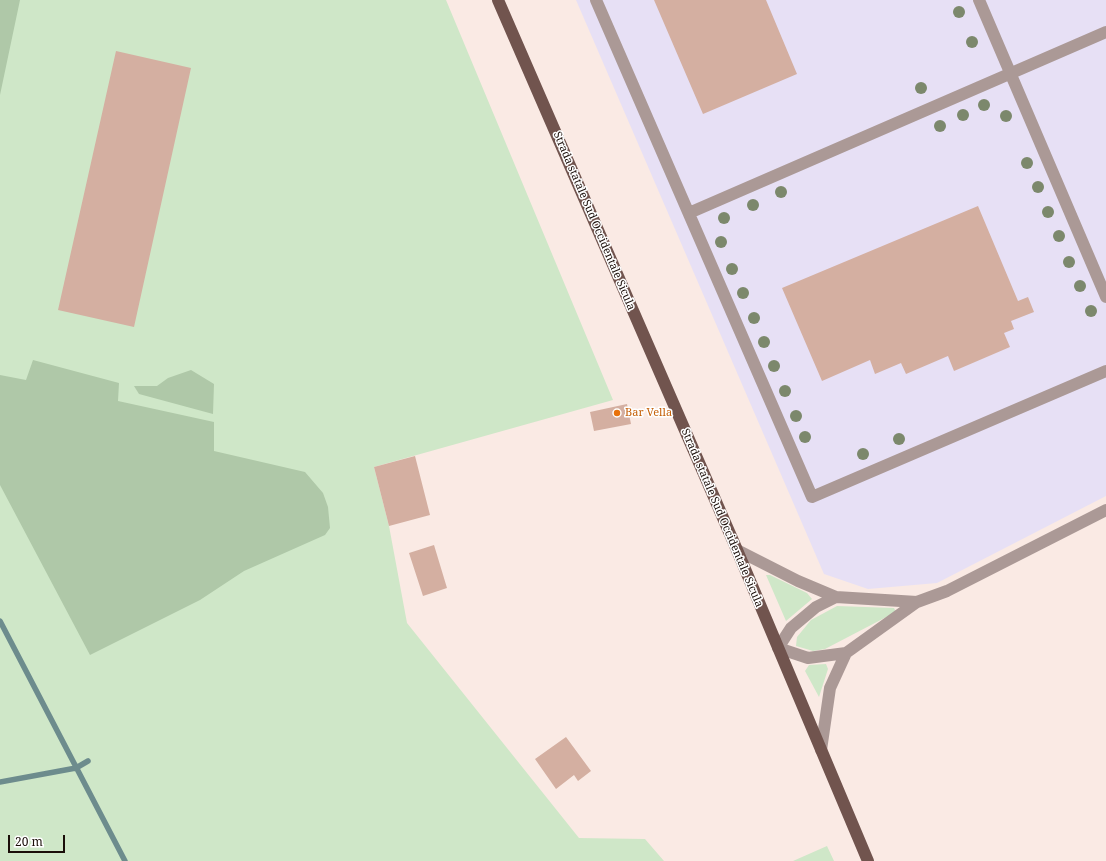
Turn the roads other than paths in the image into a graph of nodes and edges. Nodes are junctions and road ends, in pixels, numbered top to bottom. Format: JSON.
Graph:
{"nodes":[{"id":1,"x":498,"y":0,"type":"edge"},
{"id":2,"x":596,"y":0,"type":"edge"},
{"id":3,"x":978,"y":0,"type":"edge"},
{"id":4,"x":1106,"y":32,"type":"edge"},
{"id":5,"x":1010,"y":73,"type":"junction"},
{"id":6,"x":688,"y":213,"type":"junction"},
{"id":7,"x":1106,"y":298,"type":"edge"},
{"id":8,"x":1106,"y":371,"type":"edge"},
{"id":9,"x":1106,"y":510,"type":"edge"},
{"id":10,"x":737,"y":550,"type":"junction"},
{"id":11,"x":836,"y":597,"type":"junction"},
{"id":12,"x":917,"y":602,"type":"junction"},
{"id":13,"x":778,"y":648,"type":"junction"},
{"id":14,"x":846,"y":653,"type":"junction"},
{"id":15,"x":820,"y":750,"type":"junction"},
{"id":16,"x":868,"y":861,"type":"edge"}],
"edges":[{"from":1,"to":10,"type":"main road","name":"Strada statale Sud Occidentale Sicula"},
{"from":2,"to":6,"type":"street"},
{"from":3,"to":5,"type":"street"},
{"from":4,"to":5,"type":"street"},
{"from":5,"to":6,"type":"street"},
{"from":5,"to":7,"type":"street"},
{"from":6,"to":8,"type":"street"},
{"from":9,"to":12,"type":"street"},
{"from":10,"to":11,"type":"street"},
{"from":10,"to":13,"type":"main road","name":"Strada statale Sud Occidentale Sicula"},
{"from":11,"to":12,"type":"street"},
{"from":11,"to":13,"type":"street"},
{"from":12,"to":14,"type":"street"},
{"from":13,"to":14,"type":"street"},
{"from":13,"to":15,"type":"main road","name":"Strada statale Sud Occidentale Sicula"},
{"from":14,"to":15,"type":"street"},
{"from":15,"to":16,"type":"main road","name":"Strada statale Sud Occidentale Sicula"}]}
